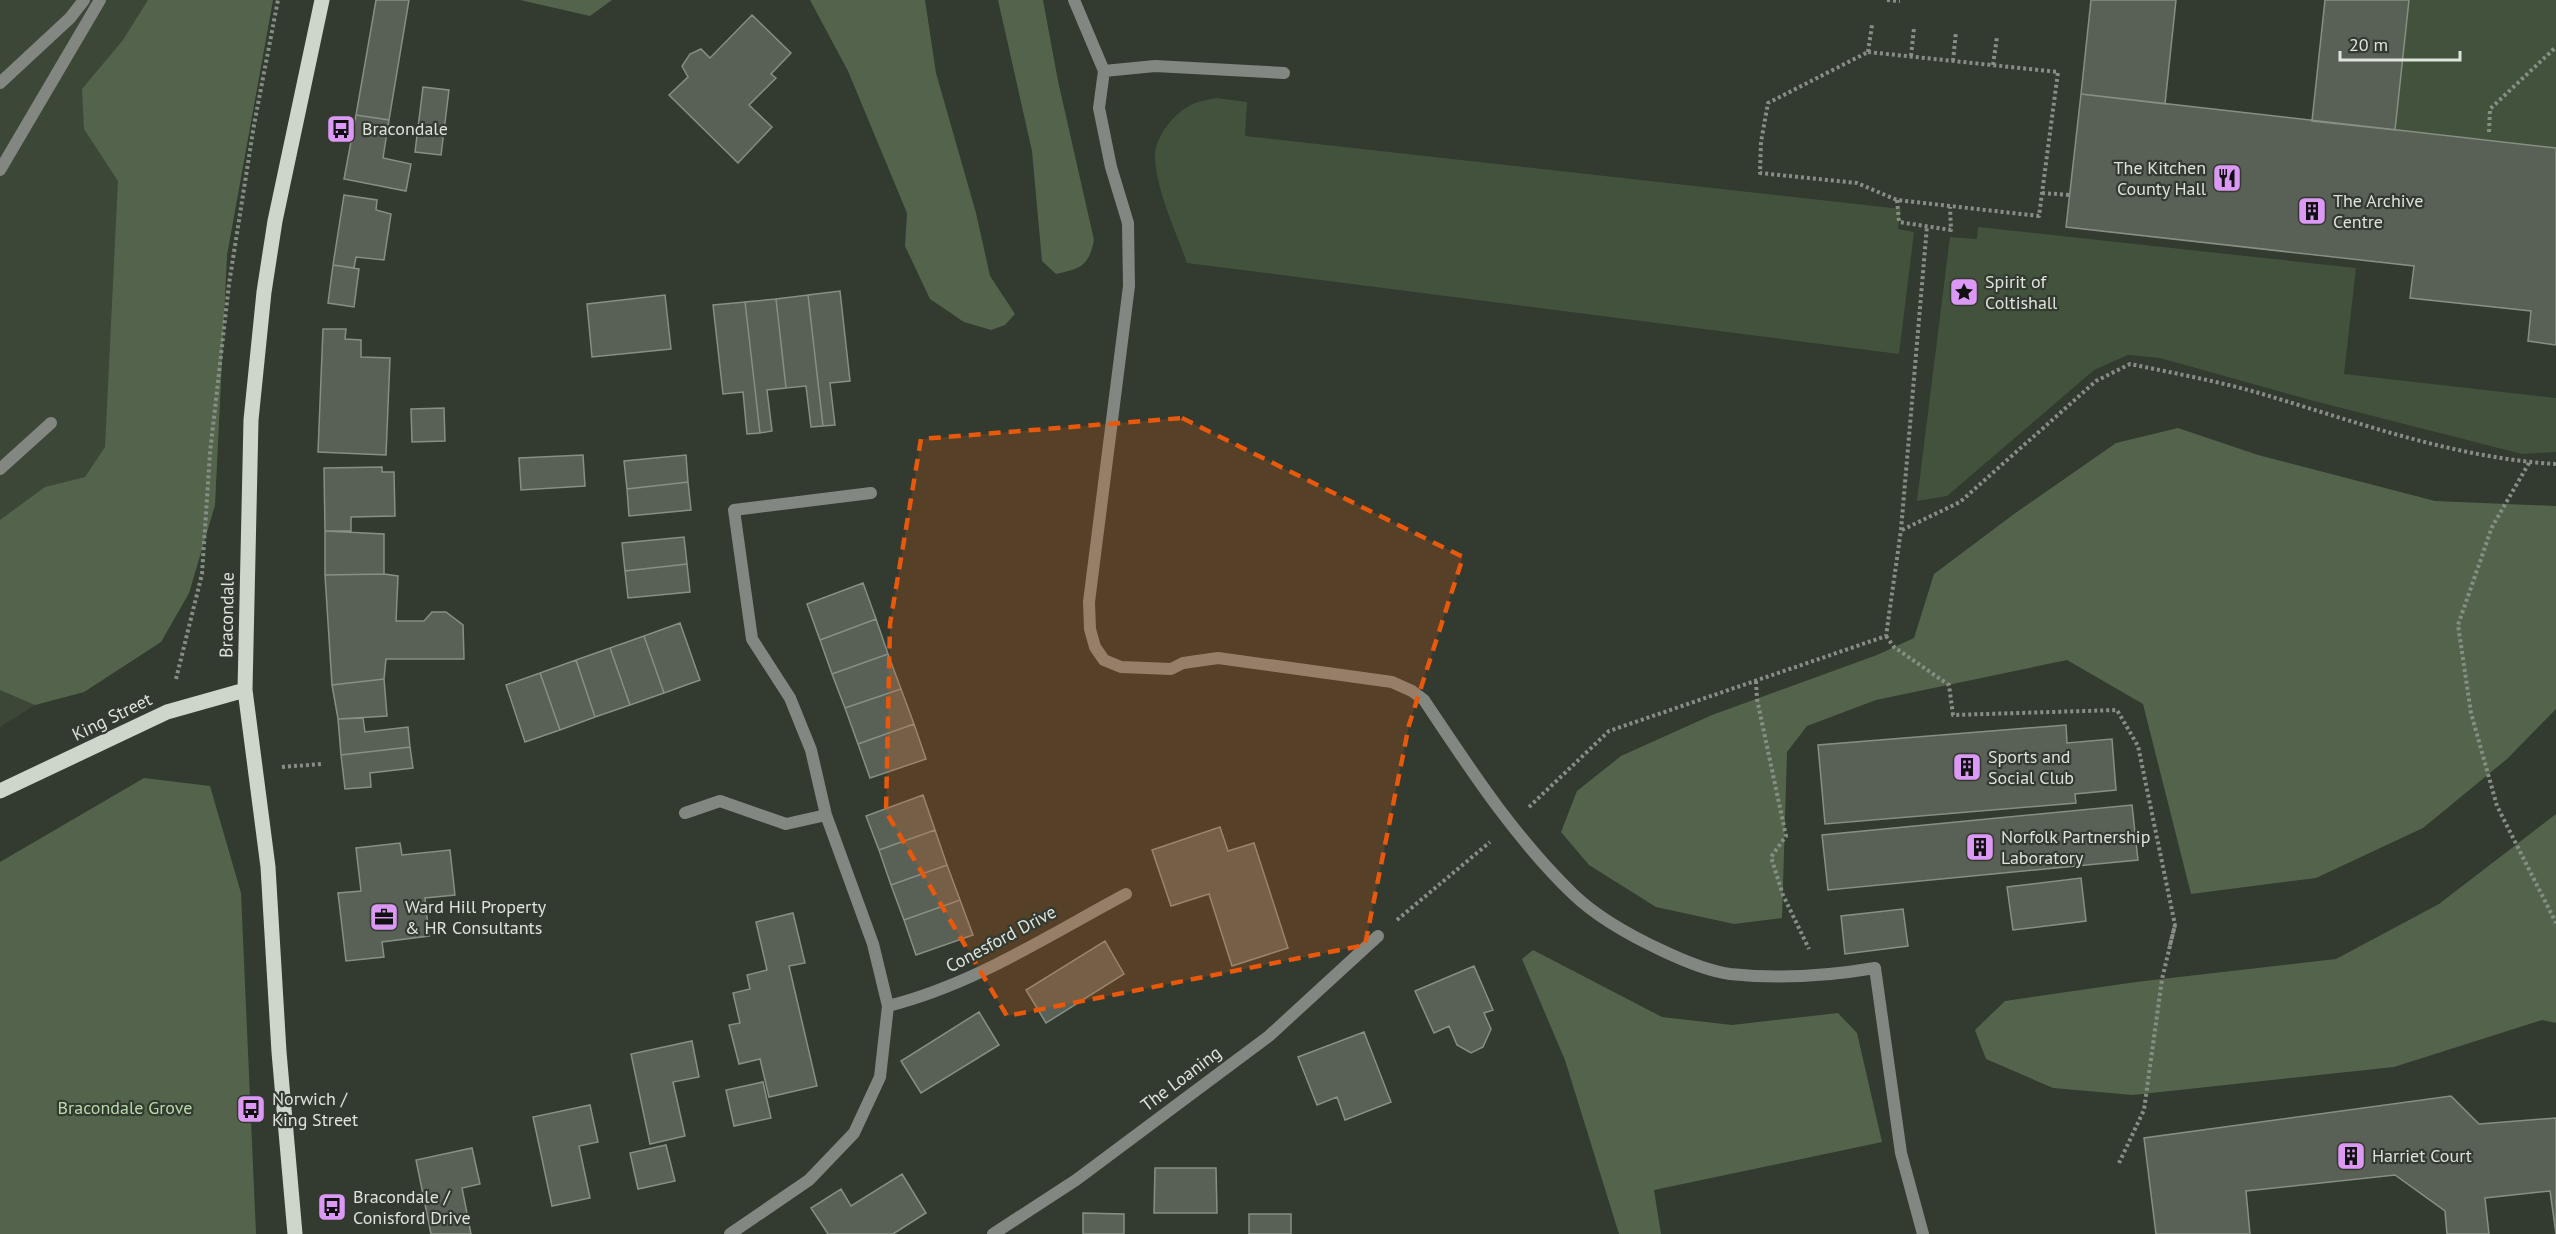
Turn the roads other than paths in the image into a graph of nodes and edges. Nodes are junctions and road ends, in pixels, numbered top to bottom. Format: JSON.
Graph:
{"nodes":[{"id":1,"x":84,"y":0,"type":"edge"},
{"id":2,"x":100,"y":0,"type":"edge"},
{"id":3,"x":322,"y":0,"type":"edge"},
{"id":4,"x":1074,"y":0,"type":"edge"},
{"id":5,"x":1104,"y":71,"type":"junction"},
{"id":6,"x":1284,"y":73,"type":"dead end"},
{"id":7,"x":0,"y":82,"type":"edge"},
{"id":8,"x":0,"y":170,"type":"edge"},
{"id":9,"x":51,"y":423,"type":"dead end"},
{"id":10,"x":0,"y":469,"type":"edge"},
{"id":11,"x":872,"y":493,"type":"dead end"},
{"id":12,"x":245,"y":690,"type":"junction"},
{"id":13,"x":0,"y":791,"type":"edge"},
{"id":14,"x":685,"y":813,"type":"dead end"},
{"id":15,"x":826,"y":815,"type":"junction"},
{"id":16,"x":1126,"y":894,"type":"dead end"},
{"id":17,"x":1378,"y":936,"type":"road end"},
{"id":18,"x":888,"y":1006,"type":"junction"},
{"id":19,"x":295,"y":1234,"type":"edge"},
{"id":20,"x":730,"y":1234,"type":"edge"},
{"id":21,"x":993,"y":1234,"type":"edge"},
{"id":22,"x":1923,"y":1234,"type":"edge"}],
"edges":[{"from":1,"to":7,"type":"street"},
{"from":2,"to":8,"type":"street"},
{"from":3,"to":12,"type":"main road","name":"Bracondale"},
{"from":4,"to":5,"type":"street"},
{"from":5,"to":6,"type":"street"},
{"from":5,"to":22,"type":"street"},
{"from":9,"to":10,"type":"street"},
{"from":11,"to":15,"type":"street"},
{"from":12,"to":13,"type":"main road","name":"King Street"},
{"from":12,"to":19,"type":"main road","name":"Bracondale"},
{"from":14,"to":15,"type":"street"},
{"from":15,"to":18,"type":"street"},
{"from":16,"to":18,"type":"street","name":"Conesford Drive"},
{"from":17,"to":21,"type":"street","name":"The Loaning"},
{"from":18,"to":20,"type":"street"}]}
